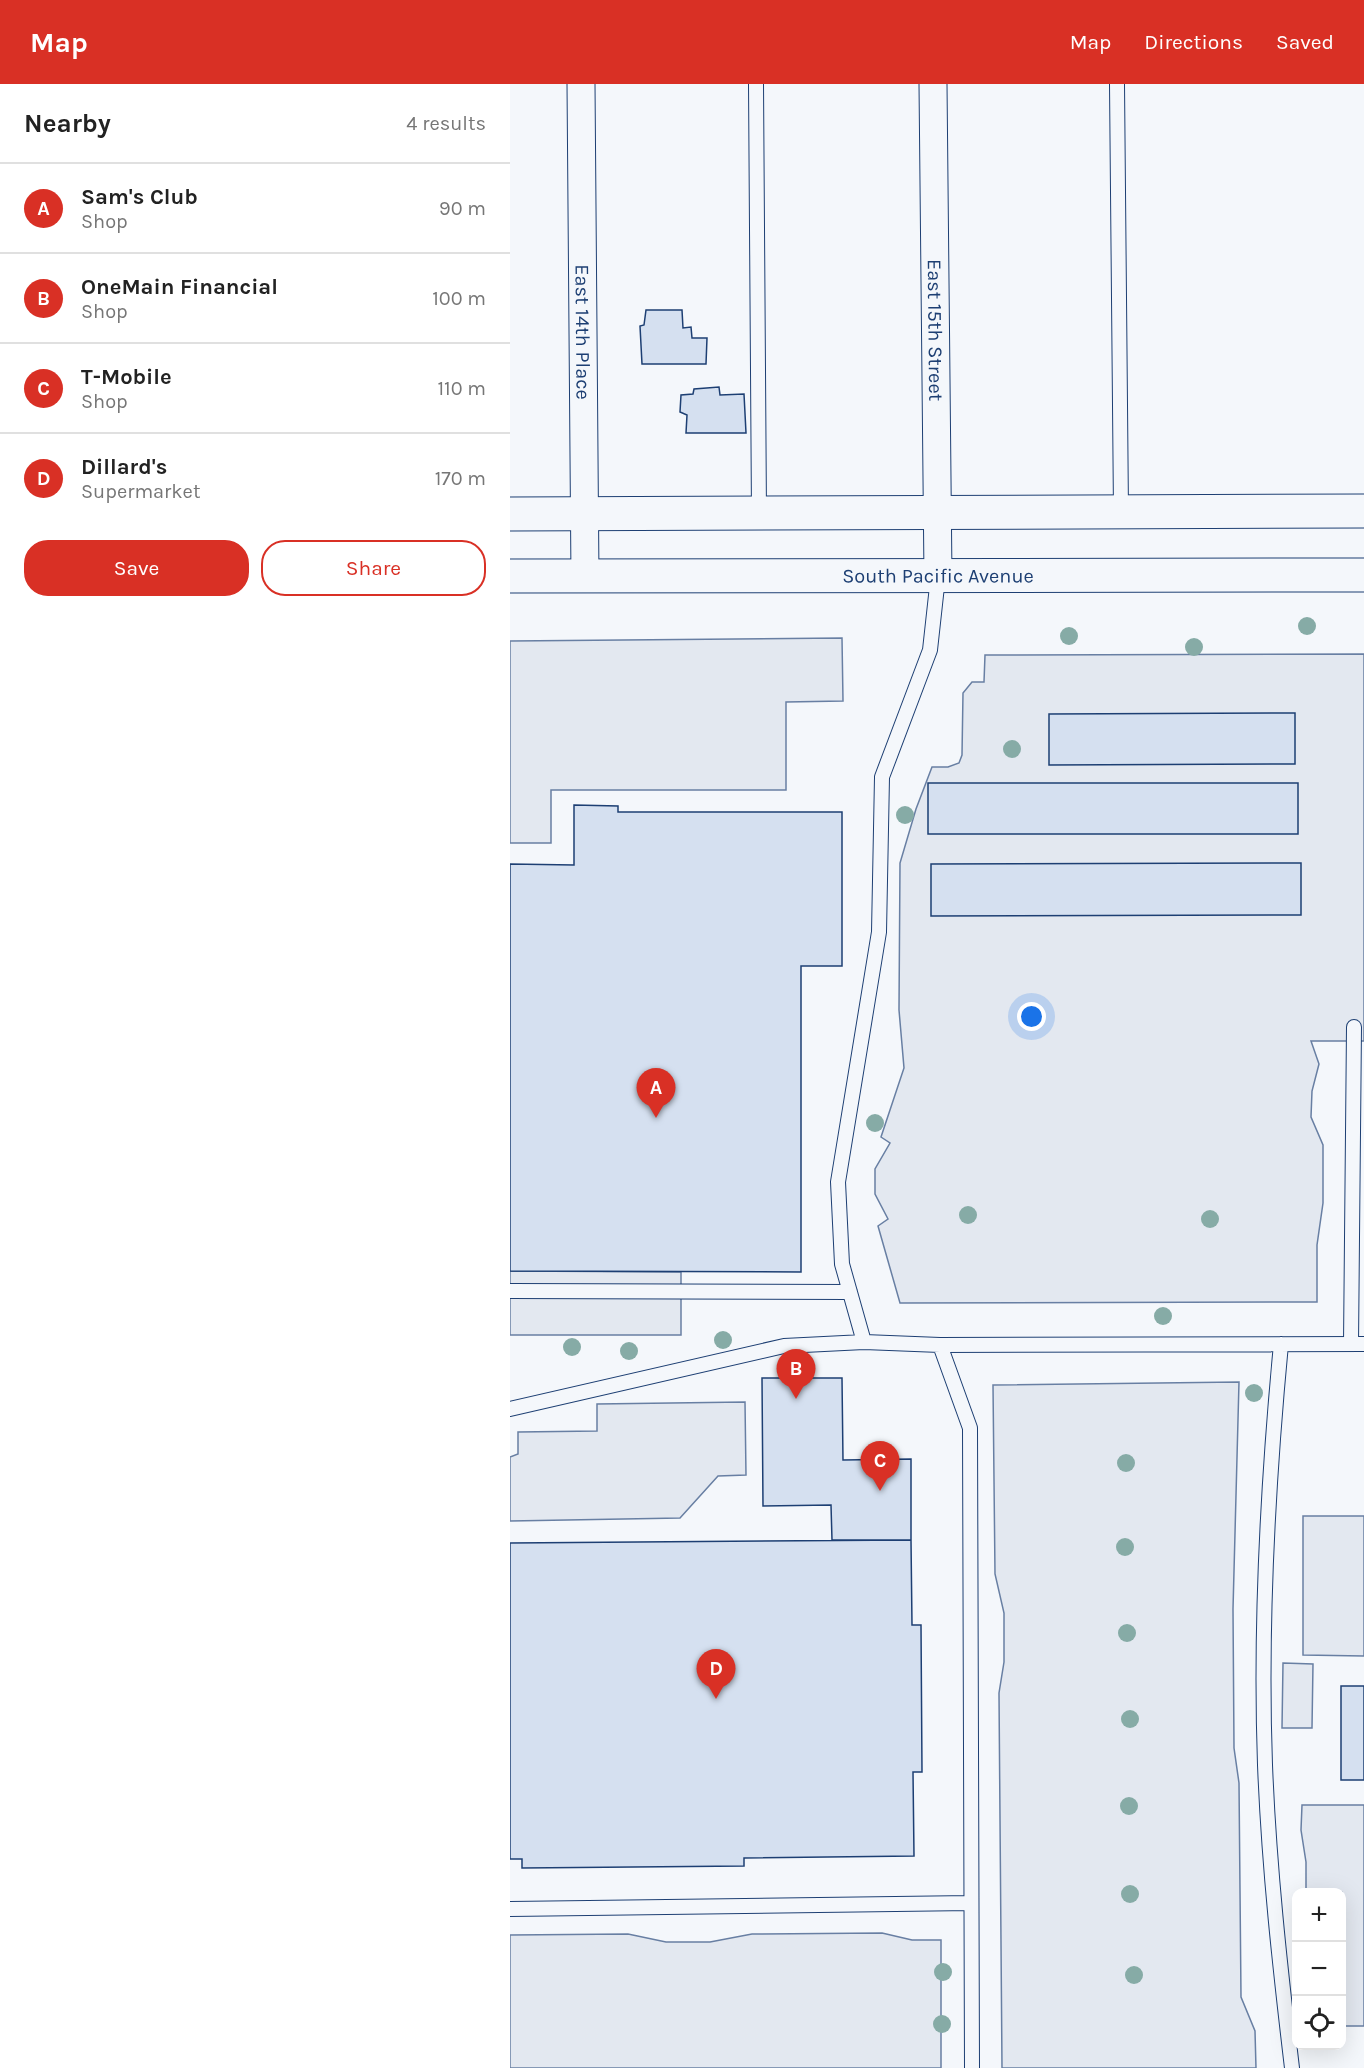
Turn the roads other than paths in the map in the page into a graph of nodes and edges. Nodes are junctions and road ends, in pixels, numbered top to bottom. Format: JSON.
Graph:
{"nodes":[{"id":1,"x":581,"y":84,"type":"edge"},
{"id":2,"x":756,"y":84,"type":"edge"},
{"id":3,"x":933,"y":84,"type":"edge"},
{"id":4,"x":1117,"y":84,"type":"edge"},
{"id":5,"x":1364,"y":511,"type":"edge"},
{"id":6,"x":1121,"y":512,"type":"junction"},
{"id":7,"x":938,"y":513,"type":"junction"},
{"id":8,"x":510,"y":514,"type":"edge"},
{"id":9,"x":759,"y":514,"type":"junction"},
{"id":10,"x":584,"y":515,"type":"junction"},
{"id":11,"x":1364,"y":575,"type":"edge"},
{"id":12,"x":510,"y":576,"type":"edge"},
{"id":13,"x":938,"y":577,"type":"junction"},
{"id":14,"x":585,"y":578,"type":"junction"},
{"id":15,"x":1354,"y":1027,"type":"dead end"},
{"id":16,"x":1358,"y":1283,"type":"edge"},
{"id":17,"x":510,"y":1291,"type":"edge"},
{"id":18,"x":850,"y":1292,"type":"junction"},
{"id":19,"x":864,"y":1342,"type":"junction"},
{"id":20,"x":1281,"y":1344,"type":"junction"},
{"id":21,"x":1358,"y":1344,"type":"edge"},
{"id":22,"x":940,"y":1345,"type":"junction"},
{"id":23,"x":510,"y":1409,"type":"edge"},
{"id":24,"x":972,"y":1903,"type":"junction"},
{"id":25,"x":510,"y":1909,"type":"edge"},
{"id":26,"x":972,"y":2068,"type":"edge"},
{"id":27,"x":1292,"y":2068,"type":"edge"}],
"edges":[{"from":1,"to":10,"type":"street","name":"East 14th Place"},
{"from":2,"to":9,"type":"lane"},
{"from":3,"to":7,"type":"street","name":"East 15th Street"},
{"from":4,"to":6,"type":"lane"},
{"from":5,"to":6,"type":"street"},
{"from":6,"to":7,"type":"street"},
{"from":7,"to":9,"type":"street"},
{"from":7,"to":13,"type":"street","name":"East 15th Street"},
{"from":8,"to":10,"type":"street"},
{"from":9,"to":10,"type":"street"},
{"from":10,"to":14,"type":"street","name":"East 14th Place"},
{"from":11,"to":13,"type":"street","name":"South Pacific Avenue"},
{"from":12,"to":14,"type":"street","name":"South Pacific Avenue"},
{"from":13,"to":14,"type":"street","name":"South Pacific Avenue"},
{"from":13,"to":18,"type":"lane"},
{"from":15,"to":16,"type":"lane"},
{"from":16,"to":21,"type":"lane"},
{"from":17,"to":18,"type":"lane"},
{"from":18,"to":19,"type":"lane"},
{"from":19,"to":22,"type":"lane"},
{"from":19,"to":23,"type":"lane"},
{"from":20,"to":21,"type":"lane"},
{"from":20,"to":22,"type":"lane"},
{"from":20,"to":27,"type":"lane"},
{"from":22,"to":24,"type":"lane"},
{"from":24,"to":25,"type":"lane"},
{"from":24,"to":26,"type":"lane"}]}
